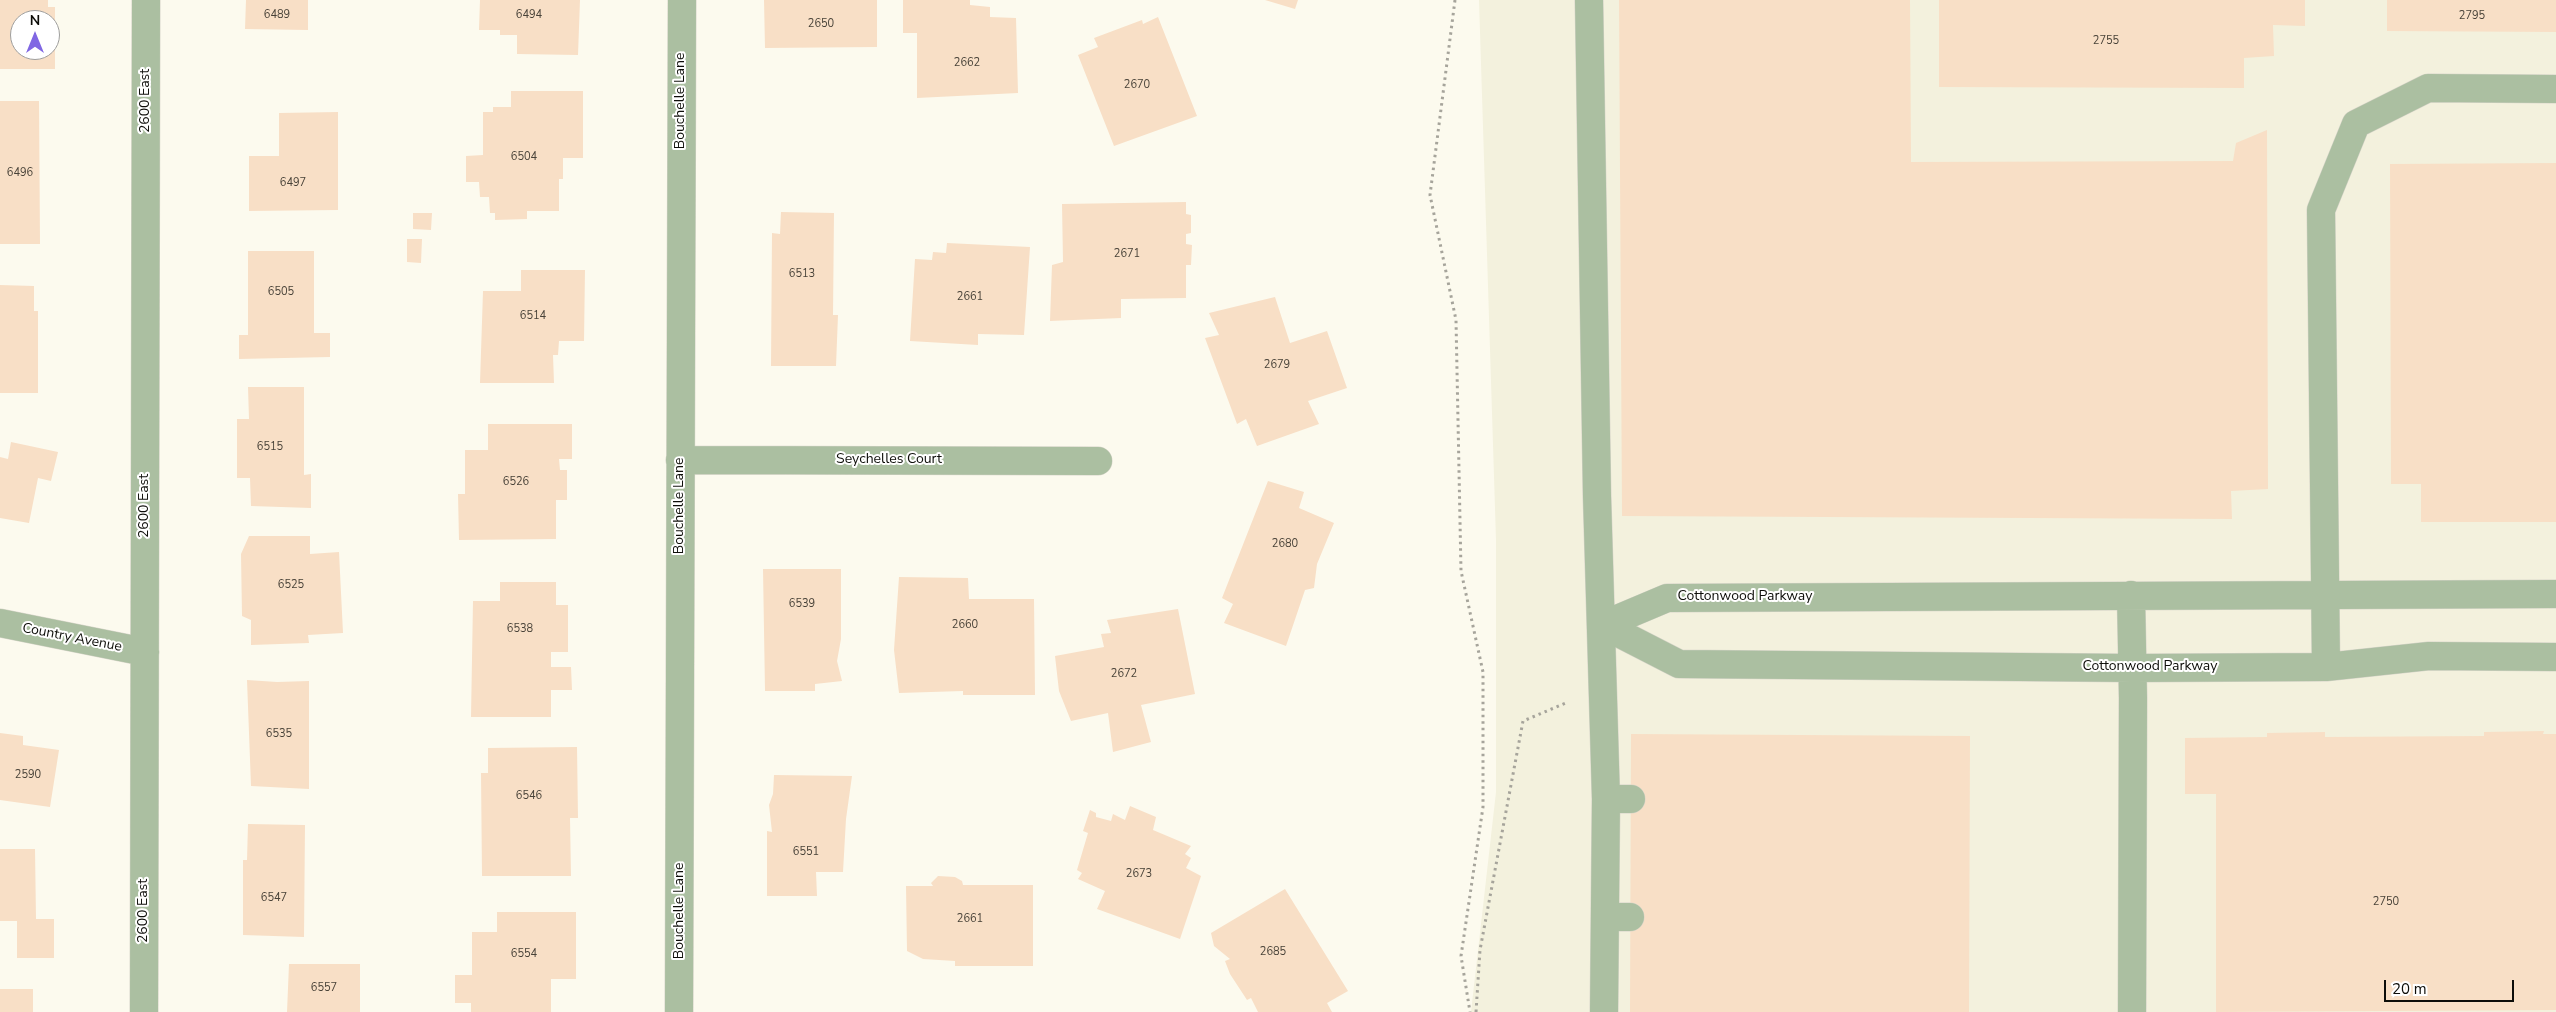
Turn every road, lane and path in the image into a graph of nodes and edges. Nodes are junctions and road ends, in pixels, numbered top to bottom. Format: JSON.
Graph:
{"nodes":[{"id":1,"x":146,"y":0,"type":"edge"},
{"id":2,"x":682,"y":0,"type":"edge"},
{"id":3,"x":1455,"y":0,"type":"edge"},
{"id":4,"x":1589,"y":0,"type":"edge"},
{"id":5,"x":2556,"y":89,"type":"edge"},
{"id":6,"x":680,"y":460,"type":"junction"},
{"id":7,"x":1098,"y":460,"type":"dead end"},
{"id":8,"x":2556,"y":594,"type":"edge"},
{"id":9,"x":2131,"y":595,"type":"junction"},
{"id":10,"x":2324,"y":595,"type":"junction"},
{"id":11,"x":0,"y":623,"type":"edge"},
{"id":12,"x":1603,"y":625,"type":"junction"},
{"id":13,"x":144,"y":652,"type":"junction"},
{"id":14,"x":2556,"y":658,"type":"edge"},
{"id":15,"x":2326,"y":666,"type":"junction"},
{"id":16,"x":2133,"y":668,"type":"junction"},
{"id":17,"x":1574,"y":699,"type":"dead end"},
{"id":18,"x":144,"y":1012,"type":"edge"},
{"id":19,"x":679,"y":1012,"type":"edge"},
{"id":20,"x":1470,"y":1012,"type":"edge"},
{"id":21,"x":1476,"y":1012,"type":"edge"},
{"id":22,"x":1604,"y":1012,"type":"edge"},
{"id":23,"x":2132,"y":1012,"type":"edge"}],
"edges":[{"from":1,"to":13,"type":"street","name":"2600 East"},
{"from":2,"to":6,"type":"street","name":"Bouchelle Lane"},
{"from":3,"to":20,"type":"path"},
{"from":4,"to":12,"type":"street"},
{"from":5,"to":10,"type":"street"},
{"from":6,"to":7,"type":"street","name":"Seychelles Court"},
{"from":6,"to":19,"type":"street","name":"Bouchelle Lane"},
{"from":8,"to":10,"type":"street","name":"Cottonwood Parkway"},
{"from":9,"to":10,"type":"street","name":"Cottonwood Parkway"},
{"from":9,"to":12,"type":"street","name":"Cottonwood Parkway"},
{"from":9,"to":16,"type":"street"},
{"from":10,"to":15,"type":"street"},
{"from":11,"to":13,"type":"street","name":"Country Avenue"},
{"from":12,"to":16,"type":"street","name":"Cottonwood Parkway"},
{"from":12,"to":22,"type":"street"},
{"from":13,"to":18,"type":"street","name":"2600 East"},
{"from":14,"to":15,"type":"street","name":"Cottonwood Parkway"},
{"from":15,"to":16,"type":"street","name":"Cottonwood Parkway"},
{"from":16,"to":23,"type":"street"},
{"from":17,"to":21,"type":"path"}]}
